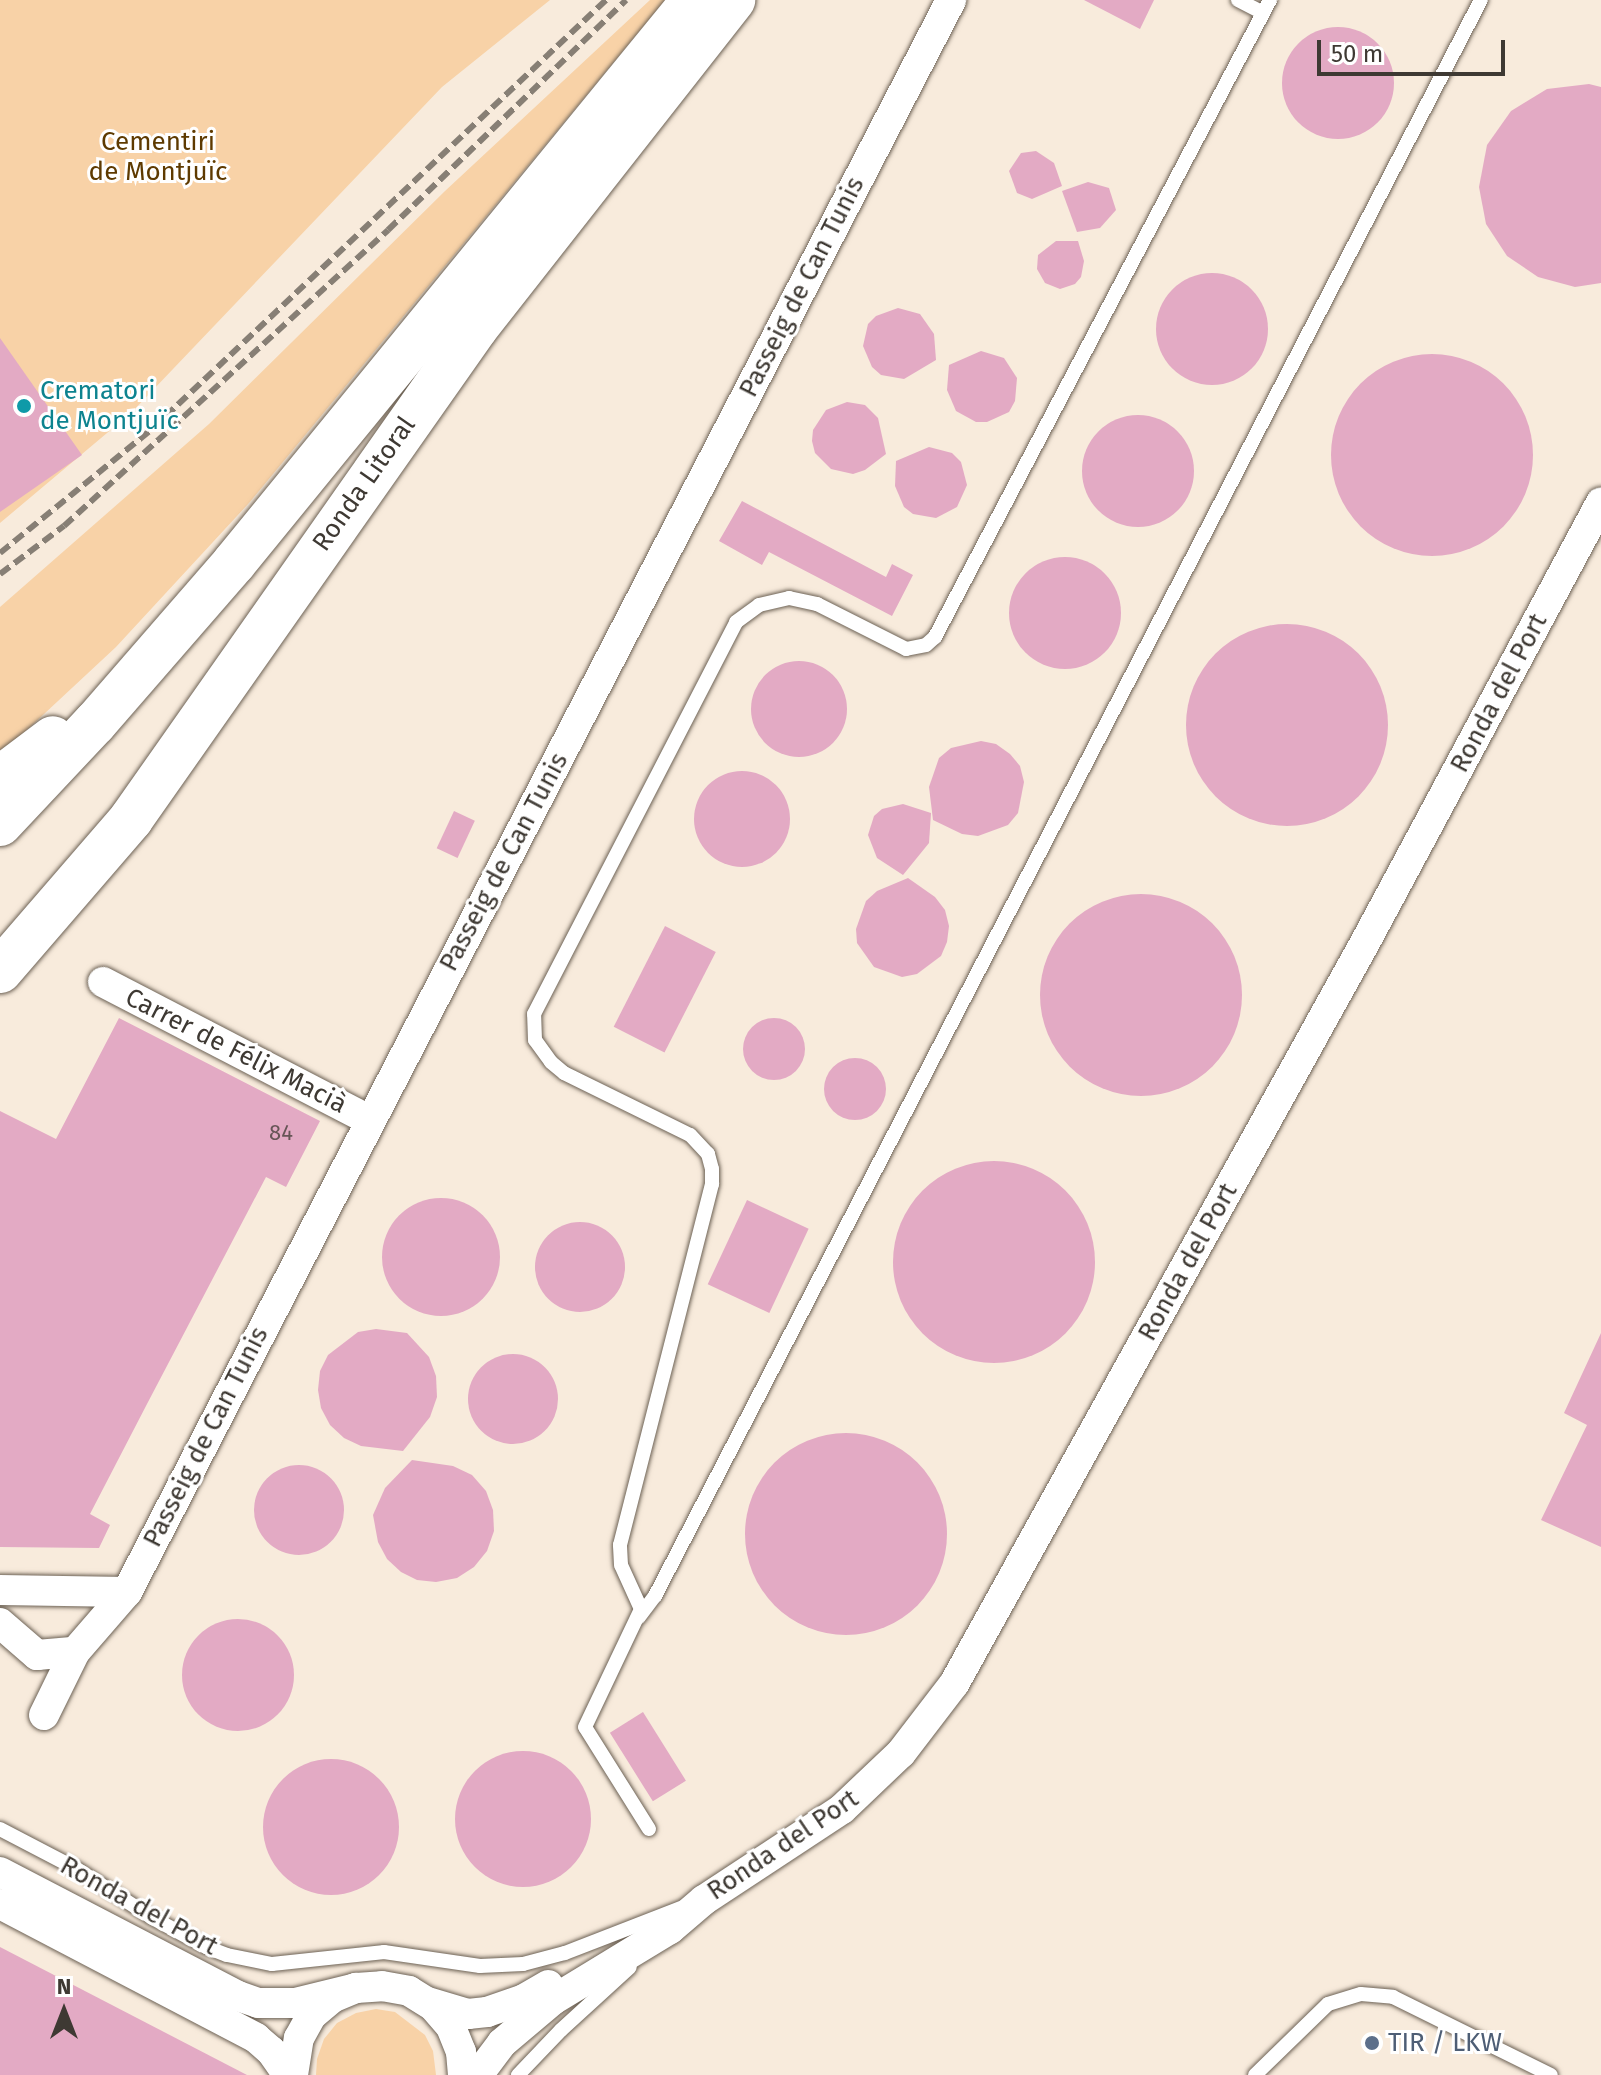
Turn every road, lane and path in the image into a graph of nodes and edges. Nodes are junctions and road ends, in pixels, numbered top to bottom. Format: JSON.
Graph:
{"nodes":[{"id":1,"x":733,"y":0,"type":"edge"},
{"id":2,"x":951,"y":0,"type":"edge"},
{"id":3,"x":1238,"y":0,"type":"edge"},
{"id":4,"x":1481,"y":0,"type":"edge"},
{"id":5,"x":1267,"y":7,"type":"edge"},
{"id":6,"x":692,"y":17,"type":"edge"},
{"id":7,"x":1601,"y":502,"type":"edge"},
{"id":8,"x":141,"y":671,"type":"junction"},
{"id":9,"x":0,"y":778,"type":"edge"},
{"id":10,"x":131,"y":819,"type":"junction"},
{"id":11,"x":0,"y":824,"type":"edge"},
{"id":12,"x":0,"y":971,"type":"edge"},
{"id":13,"x":103,"y":982,"type":"dead end"},
{"id":14,"x":0,"y":1005,"type":"edge"},
{"id":15,"x":369,"y":1120,"type":"junction"},
{"id":16,"x":0,"y":1590,"type":"edge"},
{"id":17,"x":127,"y":1592,"type":"junction"},
{"id":18,"x":639,"y":1618,"type":"junction"},
{"id":19,"x":0,"y":1623,"type":"edge"},
{"id":20,"x":75,"y":1652,"type":"junction"},
{"id":21,"x":44,"y":1715,"type":"dead end"},
{"id":22,"x":0,"y":1829,"type":"edge"},
{"id":23,"x":649,"y":1829,"type":"dead end"},
{"id":24,"x":0,"y":1872,"type":"edge"},
{"id":25,"x":0,"y":1904,"type":"edge"},
{"id":26,"x":664,"y":1923,"type":"junction"},
{"id":27,"x":356,"y":1988,"type":"junction"},
{"id":28,"x":421,"y":1999,"type":"junction"},
{"id":29,"x":290,"y":2075,"type":"edge"},
{"id":30,"x":463,"y":2075,"type":"edge"},
{"id":31,"x":478,"y":2075,"type":"edge"},
{"id":32,"x":518,"y":2075,"type":"edge"},
{"id":33,"x":1255,"y":2075,"type":"edge"},
{"id":34,"x":1551,"y":2075,"type":"edge"}],
"edges":[{"from":1,"to":6,"type":"highway","name":"Ronda Litoral"},
{"from":2,"to":15,"type":"street","name":"Passeig de Can Tunis"},
{"from":3,"to":5,"type":"lane"},
{"from":4,"to":18,"type":"lane"},
{"from":5,"to":18,"type":"lane"},
{"from":6,"to":8,"type":"highway","name":"Ronda Litoral"},
{"from":6,"to":10,"type":"highway","name":"Ronda Litoral"},
{"from":7,"to":26,"type":"street","name":"Ronda del Port"},
{"from":8,"to":9,"type":"highway"},
{"from":8,"to":11,"type":"highway","name":"Ronda Litoral"},
{"from":10,"to":12,"type":"highway","name":"Ronda Litoral"},
{"from":10,"to":14,"type":"highway"},
{"from":13,"to":15,"type":"street","name":"Carrer de Félix Macià"},
{"from":15,"to":17,"type":"street","name":"Passeig de Can Tunis"},
{"from":16,"to":17,"type":"street"},
{"from":17,"to":20,"type":"street","name":"Passeig de Can Tunis"},
{"from":18,"to":23,"type":"lane"},
{"from":19,"to":20,"type":"street"},
{"from":20,"to":21,"type":"street","name":"Passeig de Can Tunis"},
{"from":22,"to":26,"type":"lane","name":"Ronda del Port"},
{"from":24,"to":27,"type":"street","name":"Ronda del Port"},
{"from":25,"to":29,"type":"street"},
{"from":26,"to":28,"type":"street"},
{"from":26,"to":31,"type":"street"},
{"from":26,"to":32,"type":"lane"},
{"from":27,"to":28,"type":"street"},
{"from":27,"to":29,"type":"street"},
{"from":28,"to":30,"type":"street"},
{"from":33,"to":34,"type":"lane"}]}
